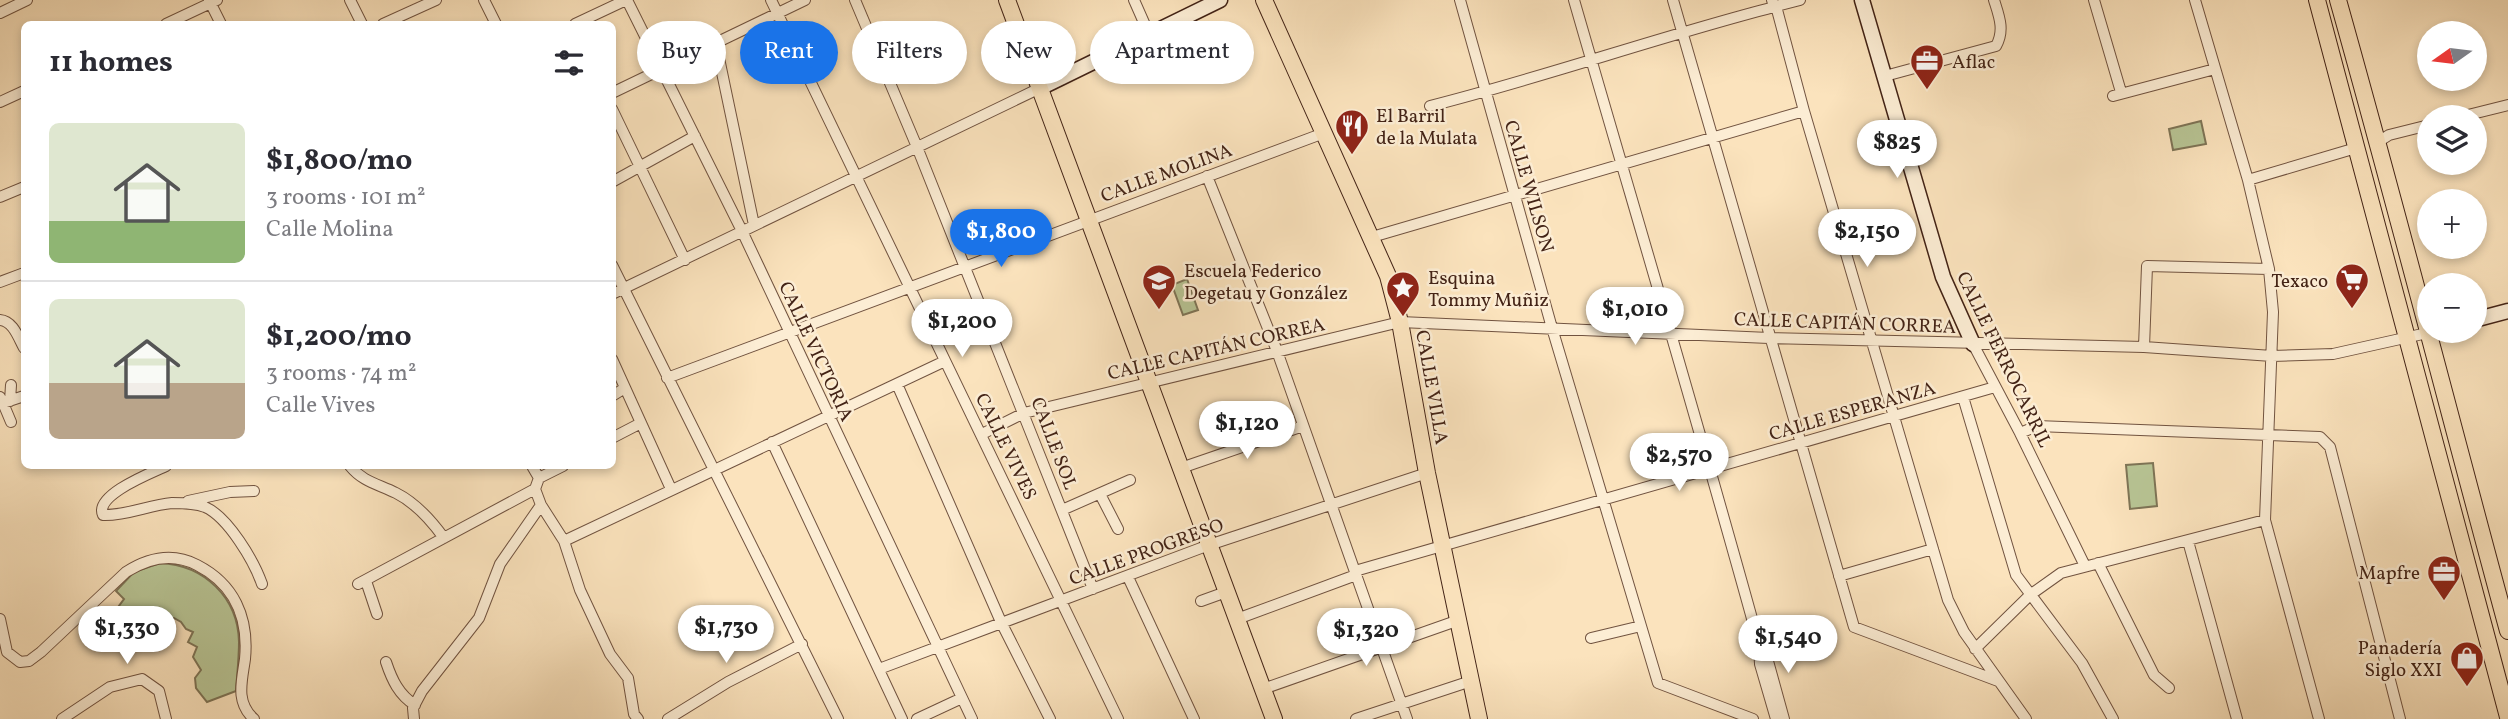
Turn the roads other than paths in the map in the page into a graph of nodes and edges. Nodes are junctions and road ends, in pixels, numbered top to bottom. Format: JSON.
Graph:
{"nodes":[{"id":1,"x":27,"y":0,"type":"edge"},
{"id":2,"x":350,"y":0,"type":"edge"},
{"id":3,"x":436,"y":0,"type":"edge"},
{"id":4,"x":484,"y":0,"type":"edge"},
{"id":5,"x":627,"y":0,"type":"edge"},
{"id":6,"x":771,"y":0,"type":"edge"},
{"id":7,"x":805,"y":0,"type":"edge"},
{"id":8,"x":855,"y":0,"type":"edge"},
{"id":9,"x":1007,"y":0,"type":"edge"},
{"id":10,"x":1134,"y":0,"type":"edge"},
{"id":11,"x":1220,"y":0,"type":"edge"},
{"id":12,"x":1264,"y":0,"type":"edge"},
{"id":13,"x":1460,"y":0,"type":"edge"},
{"id":14,"x":1574,"y":0,"type":"edge"},
{"id":15,"x":1673,"y":0,"type":"edge"},
{"id":16,"x":1800,"y":0,"type":"edge"},
{"id":17,"x":1863,"y":0,"type":"edge"},
{"id":18,"x":1994,"y":0,"type":"edge"},
{"id":19,"x":2094,"y":0,"type":"edge"},
{"id":20,"x":2195,"y":0,"type":"edge"},
{"id":21,"x":2316,"y":0,"type":"edge"},
{"id":22,"x":2337,"y":0,"type":"edge"},
{"id":23,"x":212,"y":1,"type":"edge"},
{"id":24,"x":1774,"y":4,"type":"edge"},
{"id":25,"x":0,"y":13,"type":"edge"},
{"id":26,"x":777,"y":13,"type":"junction"},
{"id":27,"x":172,"y":21,"type":"edge"},
{"id":28,"x":220,"y":21,"type":"edge"},
{"id":29,"x":360,"y":21,"type":"edge"},
{"id":30,"x":390,"y":21,"type":"edge"},
{"id":31,"x":494,"y":21,"type":"edge"},
{"id":32,"x":582,"y":21,"type":"edge"},
{"id":33,"x":637,"y":21,"type":"edge"},
{"id":34,"x":1143,"y":21,"type":"edge"},
{"id":35,"x":1176,"y":21,"type":"edge"},
{"id":36,"x":1682,"y":31,"type":"junction"},
{"id":37,"x":726,"y":39,"type":"edge"},
{"id":38,"x":1591,"y":59,"type":"junction"},
{"id":39,"x":1090,"y":63,"type":"edge"},
{"id":40,"x":2215,"y":69,"type":"junction"},
{"id":41,"x":1885,"y":76,"type":"junction"},
{"id":42,"x":637,"y":81,"type":"edge"},
{"id":43,"x":667,"y":84,"type":"edge"},
{"id":44,"x":724,"y":84,"type":"edge"},
{"id":45,"x":1040,"y":88,"type":"junction"},
{"id":46,"x":616,"y":91,"type":"edge"},
{"id":47,"x":21,"y":92,"type":"edge"},
{"id":48,"x":1486,"y":92,"type":"junction"},
{"id":49,"x":0,"y":102,"type":"edge"},
{"id":50,"x":2508,"y":105,"type":"edge"},
{"id":51,"x":1430,"y":106,"type":"dead end"},
{"id":52,"x":2487,"y":110,"type":"edge"},
{"id":53,"x":1804,"y":111,"type":"junction"},
{"id":54,"x":616,"y":117,"type":"edge"},
{"id":55,"x":2417,"y":128,"type":"edge"},
{"id":56,"x":1324,"y":132,"type":"junction"},
{"id":57,"x":695,"y":136,"type":"junction"},
{"id":58,"x":1712,"y":137,"type":"junction"},
{"id":59,"x":2378,"y":142,"type":"junction"},
{"id":60,"x":917,"y":147,"type":"junction"},
{"id":61,"x":2356,"y":148,"type":"junction"},
{"id":62,"x":1620,"y":163,"type":"junction"},
{"id":63,"x":641,"y":167,"type":"junction"},
{"id":64,"x":857,"y":176,"type":"junction"},
{"id":65,"x":1207,"y":176,"type":"junction"},
{"id":66,"x":616,"y":180,"type":"edge"},
{"id":67,"x":2248,"y":180,"type":"junction"},
{"id":68,"x":21,"y":188,"type":"edge"},
{"id":69,"x":1514,"y":195,"type":"junction"},
{"id":70,"x":0,"y":198,"type":"edge"},
{"id":71,"x":1089,"y":219,"type":"junction"},
{"id":72,"x":754,"y":225,"type":"junction"},
{"id":73,"x":742,"y":231,"type":"junction"},
{"id":74,"x":1372,"y":237,"type":"junction"},
{"id":75,"x":685,"y":260,"type":"junction"},
{"id":76,"x":964,"y":267,"type":"junction"},
{"id":77,"x":2269,"y":269,"type":"junction"},
{"id":78,"x":616,"y":273,"type":"edge"},
{"id":79,"x":21,"y":274,"type":"edge"},
{"id":80,"x":0,"y":282,"type":"edge"},
{"id":81,"x":2417,"y":282,"type":"edge"},
{"id":82,"x":908,"y":286,"type":"junction"},
{"id":83,"x":624,"y":289,"type":"junction"},
{"id":84,"x":616,"y":292,"type":"edge"},
{"id":85,"x":2508,"y":311,"type":"edge"},
{"id":86,"x":2487,"y":317,"type":"edge"},
{"id":87,"x":0,"y":320,"type":"edge"},
{"id":88,"x":1400,"y":322,"type":"junction"},
{"id":89,"x":1552,"y":328,"type":"junction"},
{"id":90,"x":788,"y":331,"type":"junction"},
{"id":91,"x":1670,"y":333,"type":"junction"},
{"id":92,"x":2417,"y":336,"type":"edge"},
{"id":93,"x":1769,"y":338,"type":"junction"},
{"id":94,"x":2408,"y":338,"type":"junction"},
{"id":95,"x":1871,"y":339,"type":"junction"},
{"id":96,"x":21,"y":342,"type":"edge"},
{"id":97,"x":2434,"y":343,"type":"edge"},
{"id":98,"x":1973,"y":344,"type":"junction"},
{"id":99,"x":2144,"y":347,"type":"junction"},
{"id":100,"x":1277,"y":351,"type":"junction"},
{"id":101,"x":2272,"y":356,"type":"junction"},
{"id":102,"x":945,"y":360,"type":"junction"},
{"id":103,"x":616,"y":368,"type":"edge"},
{"id":104,"x":667,"y":378,"type":"junction"},
{"id":105,"x":1148,"y":382,"type":"junction"},
{"id":106,"x":11,"y":384,"type":"dead end"},
{"id":107,"x":897,"y":384,"type":"junction"},
{"id":108,"x":1995,"y":387,"type":"junction"},
{"id":109,"x":625,"y":388,"type":"junction"},
{"id":110,"x":616,"y":394,"type":"edge"},
{"id":111,"x":1963,"y":397,"type":"junction"},
{"id":112,"x":4,"y":400,"type":"edge"},
{"id":113,"x":1024,"y":413,"type":"junction"},
{"id":114,"x":828,"y":415,"type":"junction"},
{"id":115,"x":1894,"y":415,"type":"junction"},
{"id":116,"x":11,"y":422,"type":"dead end"},
{"id":117,"x":640,"y":423,"type":"junction"},
{"id":118,"x":1303,"y":426,"type":"junction"},
{"id":119,"x":2020,"y":433,"type":"junction"},
{"id":120,"x":982,"y":435,"type":"junction"},
{"id":121,"x":2269,"y":435,"type":"junction"},
{"id":122,"x":616,"y":436,"type":"edge"},
{"id":123,"x":772,"y":442,"type":"junction"},
{"id":124,"x":1800,"y":443,"type":"junction"},
{"id":125,"x":1181,"y":468,"type":"junction"},
{"id":126,"x":1711,"y":468,"type":"junction"},
{"id":127,"x":159,"y":469,"type":"edge"},
{"id":128,"x":353,"y":469,"type":"edge"},
{"id":129,"x":534,"y":469,"type":"edge"},
{"id":130,"x":557,"y":469,"type":"edge"},
{"id":131,"x":715,"y":469,"type":"junction"},
{"id":132,"x":1427,"y":473,"type":"junction"},
{"id":133,"x":539,"y":478,"type":"junction"},
{"id":134,"x":1130,"y":480,"type":"dead end"},
{"id":135,"x":535,"y":489,"type":"junction"},
{"id":136,"x":671,"y":489,"type":"junction"},
{"id":137,"x":254,"y":491,"type":"dead end"},
{"id":138,"x":1100,"y":494,"type":"junction"},
{"id":139,"x":1604,"y":498,"type":"junction"},
{"id":140,"x":181,"y":504,"type":"junction"},
{"id":141,"x":1332,"y":504,"type":"junction"},
{"id":142,"x":541,"y":505,"type":"junction"},
{"id":143,"x":1062,"y":510,"type":"junction"},
{"id":144,"x":2265,"y":520,"type":"junction"},
{"id":145,"x":1118,"y":530,"type":"dead end"},
{"id":146,"x":444,"y":538,"type":"junction"},
{"id":147,"x":564,"y":541,"type":"junction"},
{"id":148,"x":2188,"y":541,"type":"junction"},
{"id":149,"x":1209,"y":545,"type":"junction"},
{"id":150,"x":1442,"y":546,"type":"junction"},
{"id":151,"x":1933,"y":549,"type":"junction"},
{"id":152,"x":2098,"y":563,"type":"junction"},
{"id":153,"x":2085,"y":566,"type":"junction"},
{"id":154,"x":1355,"y":573,"type":"junction"},
{"id":155,"x":1839,"y":576,"type":"junction"},
{"id":156,"x":1128,"y":578,"type":"junction"},
{"id":157,"x":262,"y":584,"type":"dead end"},
{"id":158,"x":1093,"y":589,"type":"junction"},
{"id":159,"x":1226,"y":592,"type":"junction"},
{"id":160,"x":2030,"y":595,"type":"junction"},
{"id":161,"x":1201,"y":601,"type":"dead end"},
{"id":162,"x":1060,"y":602,"type":"junction"},
{"id":163,"x":377,"y":614,"type":"dead end"},
{"id":164,"x":0,"y":618,"type":"edge"},
{"id":165,"x":1237,"y":620,"type":"junction"},
{"id":166,"x":1459,"y":620,"type":"junction"},
{"id":167,"x":1001,"y":622,"type":"junction"},
{"id":168,"x":1641,"y":626,"type":"junction"},
{"id":169,"x":2508,"y":631,"type":"edge"},
{"id":170,"x":1591,"y":638,"type":"dead end"},
{"id":171,"x":802,"y":644,"type":"junction"},
{"id":172,"x":1759,"y":644,"type":"junction"},
{"id":173,"x":937,"y":646,"type":"junction"},
{"id":174,"x":1381,"y":646,"type":"junction"},
{"id":175,"x":1975,"y":649,"type":"junction"},
{"id":176,"x":386,"y":662,"type":"dead end"},
{"id":177,"x":879,"y":669,"type":"junction"},
{"id":178,"x":1471,"y":681,"type":"junction"},
{"id":179,"x":1998,"y":681,"type":"junction"},
{"id":180,"x":2169,"y":688,"type":"dead end"},
{"id":181,"x":1263,"y":689,"type":"junction"},
{"id":182,"x":962,"y":698,"type":"junction"},
{"id":183,"x":1401,"y":703,"type":"junction"},
{"id":184,"x":415,"y":705,"type":"junction"},
{"id":185,"x":2508,"y":718,"type":"edge"},
{"id":186,"x":62,"y":719,"type":"edge"},
{"id":187,"x":166,"y":719,"type":"edge"},
{"id":188,"x":254,"y":719,"type":"edge"},
{"id":189,"x":414,"y":719,"type":"edge"},
{"id":190,"x":638,"y":719,"type":"edge"},
{"id":191,"x":668,"y":719,"type":"edge"},
{"id":192,"x":838,"y":719,"type":"edge"},
{"id":193,"x":902,"y":719,"type":"edge"},
{"id":194,"x":917,"y":719,"type":"edge"},
{"id":195,"x":972,"y":719,"type":"edge"},
{"id":196,"x":1050,"y":719,"type":"edge"},
{"id":197,"x":1118,"y":719,"type":"edge"},
{"id":198,"x":1194,"y":719,"type":"edge"},
{"id":199,"x":1274,"y":719,"type":"edge"},
{"id":200,"x":1356,"y":719,"type":"edge"},
{"id":201,"x":1407,"y":719,"type":"edge"},
{"id":202,"x":1479,"y":719,"type":"edge"},
{"id":203,"x":1753,"y":719,"type":"edge"},
{"id":204,"x":1776,"y":719,"type":"edge"},
{"id":205,"x":1784,"y":719,"type":"edge"},
{"id":206,"x":2026,"y":719,"type":"edge"},
{"id":207,"x":2113,"y":719,"type":"edge"},
{"id":208,"x":2237,"y":719,"type":"edge"},
{"id":209,"x":2319,"y":719,"type":"edge"},
{"id":210,"x":2400,"y":719,"type":"edge"}],
"edges":[{"from":1,"to":25,"type":"street"},
{"from":2,"to":29,"type":"street"},
{"from":3,"to":30,"type":"street"},
{"from":4,"to":31,"type":"street"},
{"from":5,"to":32,"type":"street"},
{"from":5,"to":33,"type":"street","name":"CALLE VICTORIA"},
{"from":6,"to":26,"type":"street","name":"CALLE VIVES"},
{"from":7,"to":26,"type":"street"},
{"from":8,"to":60,"type":"street","name":"CALLE SOL"},
{"from":9,"to":45,"type":"main road"},
{"from":10,"to":34,"type":"street"},
{"from":11,"to":35,"type":"street"},
{"from":12,"to":56,"type":"main road","name":"CALLE VILLA"},
{"from":13,"to":48,"type":"street","name":"CALLE WILSON"},
{"from":14,"to":38,"type":"street"},
{"from":15,"to":36,"type":"street"},
{"from":16,"to":24,"type":"street"},
{"from":17,"to":41,"type":"street","name":"CALLE FERROCARRIL"},
{"from":18,"to":41,"type":"street"},
{"from":19,"to":40,"type":"street"},
{"from":20,"to":40,"type":"street"},
{"from":21,"to":61,"type":"main road"},
{"from":22,"to":59,"type":"main road"},
{"from":23,"to":27,"type":"street"},
{"from":23,"to":28,"type":"street"},
{"from":24,"to":36,"type":"street"},
{"from":24,"to":53,"type":"street"},
{"from":26,"to":37,"type":"street"},
{"from":26,"to":64,"type":"street","name":"CALLE VIVES"},
{"from":36,"to":38,"type":"street"},
{"from":36,"to":58,"type":"street"},
{"from":38,"to":48,"type":"street"},
{"from":38,"to":62,"type":"street"},
{"from":39,"to":45,"type":"street"},
{"from":40,"to":67,"type":"street"},
{"from":41,"to":98,"type":"street","name":"CALLE FERROCARRIL"},
{"from":42,"to":46,"type":"street"},
{"from":43,"to":57,"type":"street","name":"CALLE VICTORIA"},
{"from":44,"to":72,"type":"street"},
{"from":45,"to":60,"type":"street"},
{"from":45,"to":71,"type":"main road"},
{"from":47,"to":49,"type":"street"},
{"from":48,"to":51,"type":"street"},
{"from":48,"to":69,"type":"street","name":"CALLE WILSON"},
{"from":50,"to":52,"type":"street"},
{"from":53,"to":58,"type":"street"},
{"from":53,"to":95,"type":"street"},
{"from":54,"to":63,"type":"street"},
{"from":55,"to":59,"type":"street"},
{"from":56,"to":65,"type":"street","name":"CALLE MOLINA"},
{"from":56,"to":74,"type":"main road","name":"CALLE VILLA"},
{"from":57,"to":63,"type":"street"},
{"from":57,"to":73,"type":"street","name":"CALLE VICTORIA"},
{"from":58,"to":62,"type":"street"},
{"from":58,"to":93,"type":"street"},
{"from":59,"to":81,"type":"main road"},
{"from":60,"to":64,"type":"street"},
{"from":60,"to":76,"type":"street","name":"CALLE SOL"},
{"from":61,"to":67,"type":"street"},
{"from":61,"to":94,"type":"main road"},
{"from":62,"to":69,"type":"street"},
{"from":62,"to":91,"type":"street"},
{"from":63,"to":66,"type":"street"},
{"from":63,"to":75,"type":"street"},
{"from":64,"to":72,"type":"street"},
{"from":64,"to":82,"type":"street","name":"CALLE VIVES"},
{"from":65,"to":71,"type":"street","name":"CALLE MOLINA"},
{"from":65,"to":100,"type":"street"},
{"from":67,"to":77,"type":"street"},
{"from":68,"to":70,"type":"street"},
{"from":69,"to":74,"type":"street"},
{"from":69,"to":89,"type":"street","name":"CALLE WILSON"},
{"from":71,"to":76,"type":"street","name":"CALLE MOLINA"},
{"from":71,"to":105,"type":"main road"},
{"from":72,"to":73,"type":"street"},
{"from":73,"to":75,"type":"street"},
{"from":73,"to":90,"type":"street","name":"CALLE VICTORIA"},
{"from":74,"to":88,"type":"main road","name":"CALLE VILLA"},
{"from":75,"to":83,"type":"street"},
{"from":76,"to":82,"type":"street","name":"CALLE MOLINA"},
{"from":76,"to":113,"type":"street","name":"CALLE SOL"},
{"from":77,"to":99,"type":"street"},
{"from":77,"to":101,"type":"street"},
{"from":78,"to":83,"type":"street"},
{"from":79,"to":80,"type":"street"},
{"from":82,"to":90,"type":"street","name":"CALLE MOLINA"},
{"from":82,"to":102,"type":"street","name":"CALLE VIVES"},
{"from":83,"to":84,"type":"street"},
{"from":83,"to":104,"type":"street"},
{"from":85,"to":86,"type":"street"},
{"from":87,"to":96,"type":"street"},
{"from":88,"to":89,"type":"street","name":"CALLE CAPITÁN CORREA"},
{"from":88,"to":100,"type":"street","name":"CALLE CAPITÁN CORREA"},
{"from":88,"to":132,"type":"main road","name":"CALLE VILLA"},
{"from":89,"to":91,"type":"street","name":"CALLE CAPITÁN CORREA"},
{"from":89,"to":139,"type":"street","name":"CALLE WILSON"},
{"from":90,"to":104,"type":"street","name":"CALLE MOLINA"},
{"from":90,"to":114,"type":"street","name":"CALLE VICTORIA"},
{"from":91,"to":93,"type":"street","name":"CALLE CAPITÁN CORREA"},
{"from":91,"to":126,"type":"street"},
{"from":92,"to":94,"type":"street","name":"CALLE CAPITÁN CORREA"},
{"from":93,"to":95,"type":"street","name":"CALLE CAPITÁN CORREA"},
{"from":93,"to":124,"type":"street"},
{"from":94,"to":101,"type":"street","name":"CALLE CAPITÁN CORREA"},
{"from":94,"to":185,"type":"main road"},
{"from":95,"to":98,"type":"street","name":"CALLE CAPITÁN CORREA"},
{"from":95,"to":115,"type":"street"},
{"from":97,"to":169,"type":"main road"},
{"from":98,"to":99,"type":"street","name":"CALLE CAPITÁN CORREA"},
{"from":98,"to":108,"type":"street","name":"CALLE FERROCARRIL"},
{"from":99,"to":101,"type":"street","name":"CALLE CAPITÁN CORREA"},
{"from":100,"to":105,"type":"street","name":"CALLE CAPITÁN CORREA"},
{"from":100,"to":118,"type":"street"},
{"from":101,"to":121,"type":"street"},
{"from":102,"to":107,"type":"street"},
{"from":102,"to":120,"type":"street","name":"CALLE VIVES"},
{"from":103,"to":109,"type":"street"},
{"from":104,"to":131,"type":"street"},
{"from":105,"to":113,"type":"street","name":"CALLE CAPITÁN CORREA"},
{"from":105,"to":125,"type":"main road"},
{"from":106,"to":112,"type":"street"},
{"from":107,"to":114,"type":"street"},
{"from":107,"to":167,"type":"street"},
{"from":108,"to":111,"type":"street","name":"CALLE ESPERANZA"},
{"from":108,"to":119,"type":"street","name":"CALLE FERROCARRIL"},
{"from":109,"to":110,"type":"street"},
{"from":109,"to":117,"type":"street"},
{"from":111,"to":115,"type":"street","name":"CALLE ESPERANZA"},
{"from":111,"to":160,"type":"street"},
{"from":112,"to":116,"type":"street"},
{"from":113,"to":120,"type":"street","name":"CALLE CAPITÁN CORREA"},
{"from":113,"to":143,"type":"street","name":"CALLE SOL"},
{"from":114,"to":123,"type":"street"},
{"from":114,"to":173,"type":"street","name":"CALLE VICTORIA"},
{"from":115,"to":124,"type":"street","name":"CALLE ESPERANZA"},
{"from":115,"to":151,"type":"street"},
{"from":117,"to":122,"type":"street"},
{"from":117,"to":136,"type":"street"},
{"from":118,"to":125,"type":"street"},
{"from":118,"to":141,"type":"street"},
{"from":119,"to":121,"type":"street"},
{"from":119,"to":153,"type":"street","name":"CALLE FERROCARRIL"},
{"from":120,"to":162,"type":"street","name":"CALLE VIVES"},
{"from":121,"to":144,"type":"street"},
{"from":121,"to":210,"type":"street"},
{"from":123,"to":131,"type":"street"},
{"from":123,"to":177,"type":"street"},
{"from":124,"to":126,"type":"street","name":"CALLE ESPERANZA"},
{"from":124,"to":155,"type":"street"},
{"from":125,"to":149,"type":"main road"},
{"from":126,"to":139,"type":"street","name":"CALLE ESPERANZA"},
{"from":126,"to":172,"type":"street"},
{"from":127,"to":140,"type":"street"},
{"from":128,"to":146,"type":"street"},
{"from":129,"to":133,"type":"street"},
{"from":130,"to":133,"type":"street"},
{"from":131,"to":136,"type":"street"},
{"from":131,"to":171,"type":"street"},
{"from":132,"to":141,"type":"street","name":"CALLE PROGRESO"},
{"from":132,"to":150,"type":"main road","name":"CALLE VILLA"},
{"from":133,"to":135,"type":"street"},
{"from":134,"to":138,"type":"street"},
{"from":135,"to":142,"type":"street"},
{"from":135,"to":146,"type":"street"},
{"from":136,"to":147,"type":"street"},
{"from":137,"to":140,"type":"street"},
{"from":138,"to":143,"type":"street"},
{"from":138,"to":145,"type":"street"},
{"from":139,"to":150,"type":"street","name":"CALLE ESPERANZA"},
{"from":139,"to":168,"type":"street","name":"CALLE WILSON"},
{"from":140,"to":157,"type":"street"},
{"from":141,"to":149,"type":"street","name":"CALLE PROGRESO"},
{"from":141,"to":154,"type":"street"},
{"from":142,"to":147,"type":"street"},
{"from":142,"to":184,"type":"street"},
{"from":143,"to":158,"type":"street","name":"CALLE SOL"},
{"from":144,"to":148,"type":"street"},
{"from":144,"to":209,"type":"street"},
{"from":146,"to":163,"type":"street"},
{"from":147,"to":190,"type":"street"},
{"from":148,"to":152,"type":"street"},
{"from":148,"to":208,"type":"street"},
{"from":149,"to":156,"type":"street","name":"CALLE PROGRESO"},
{"from":149,"to":159,"type":"main road"},
{"from":150,"to":154,"type":"street","name":"CALLE ESPERANZA"},
{"from":150,"to":166,"type":"main road","name":"CALLE VILLA"},
{"from":151,"to":155,"type":"street"},
{"from":151,"to":175,"type":"street"},
{"from":152,"to":153,"type":"street"},
{"from":152,"to":180,"type":"street"},
{"from":153,"to":160,"type":"street"},
{"from":154,"to":165,"type":"street","name":"CALLE ESPERANZA"},
{"from":154,"to":174,"type":"street"},
{"from":155,"to":179,"type":"street"},
{"from":156,"to":158,"type":"street","name":"CALLE PROGRESO"},
{"from":156,"to":198,"type":"street"},
{"from":158,"to":162,"type":"street","name":"CALLE PROGRESO"},
{"from":159,"to":161,"type":"street"},
{"from":159,"to":165,"type":"main road"},
{"from":160,"to":175,"type":"street"},
{"from":160,"to":207,"type":"street"},
{"from":162,"to":167,"type":"street","name":"CALLE PROGRESO"},
{"from":162,"to":197,"type":"street","name":"CALLE VIVES"},
{"from":164,"to":188,"type":"street"},
{"from":165,"to":181,"type":"main road"},
{"from":166,"to":174,"type":"street"},
{"from":166,"to":178,"type":"main road","name":"CALLE VILLA"},
{"from":167,"to":173,"type":"street","name":"CALLE PROGRESO"},
{"from":167,"to":196,"type":"street"},
{"from":168,"to":170,"type":"street"},
{"from":168,"to":203,"type":"street","name":"CALLE WILSON"},
{"from":171,"to":191,"type":"street"},
{"from":171,"to":192,"type":"street"},
{"from":172,"to":204,"type":"street"},
{"from":172,"to":205,"type":"street"},
{"from":173,"to":177,"type":"street","name":"CALLE PROGRESO"},
{"from":173,"to":182,"type":"street","name":"CALLE VICTORIA"},
{"from":174,"to":181,"type":"street"},
{"from":174,"to":183,"type":"street"},
{"from":175,"to":179,"type":"street"},
{"from":176,"to":184,"type":"street"},
{"from":177,"to":193,"type":"street"},
{"from":178,"to":183,"type":"street"},
{"from":178,"to":202,"type":"main road","name":"CALLE VILLA"},
{"from":179,"to":206,"type":"street"},
{"from":181,"to":199,"type":"main road"},
{"from":182,"to":194,"type":"street"},
{"from":182,"to":195,"type":"street","name":"CALLE VICTORIA"},
{"from":183,"to":200,"type":"street"},
{"from":183,"to":201,"type":"street"},
{"from":184,"to":189,"type":"street"},
{"from":186,"to":187,"type":"street"}]}
